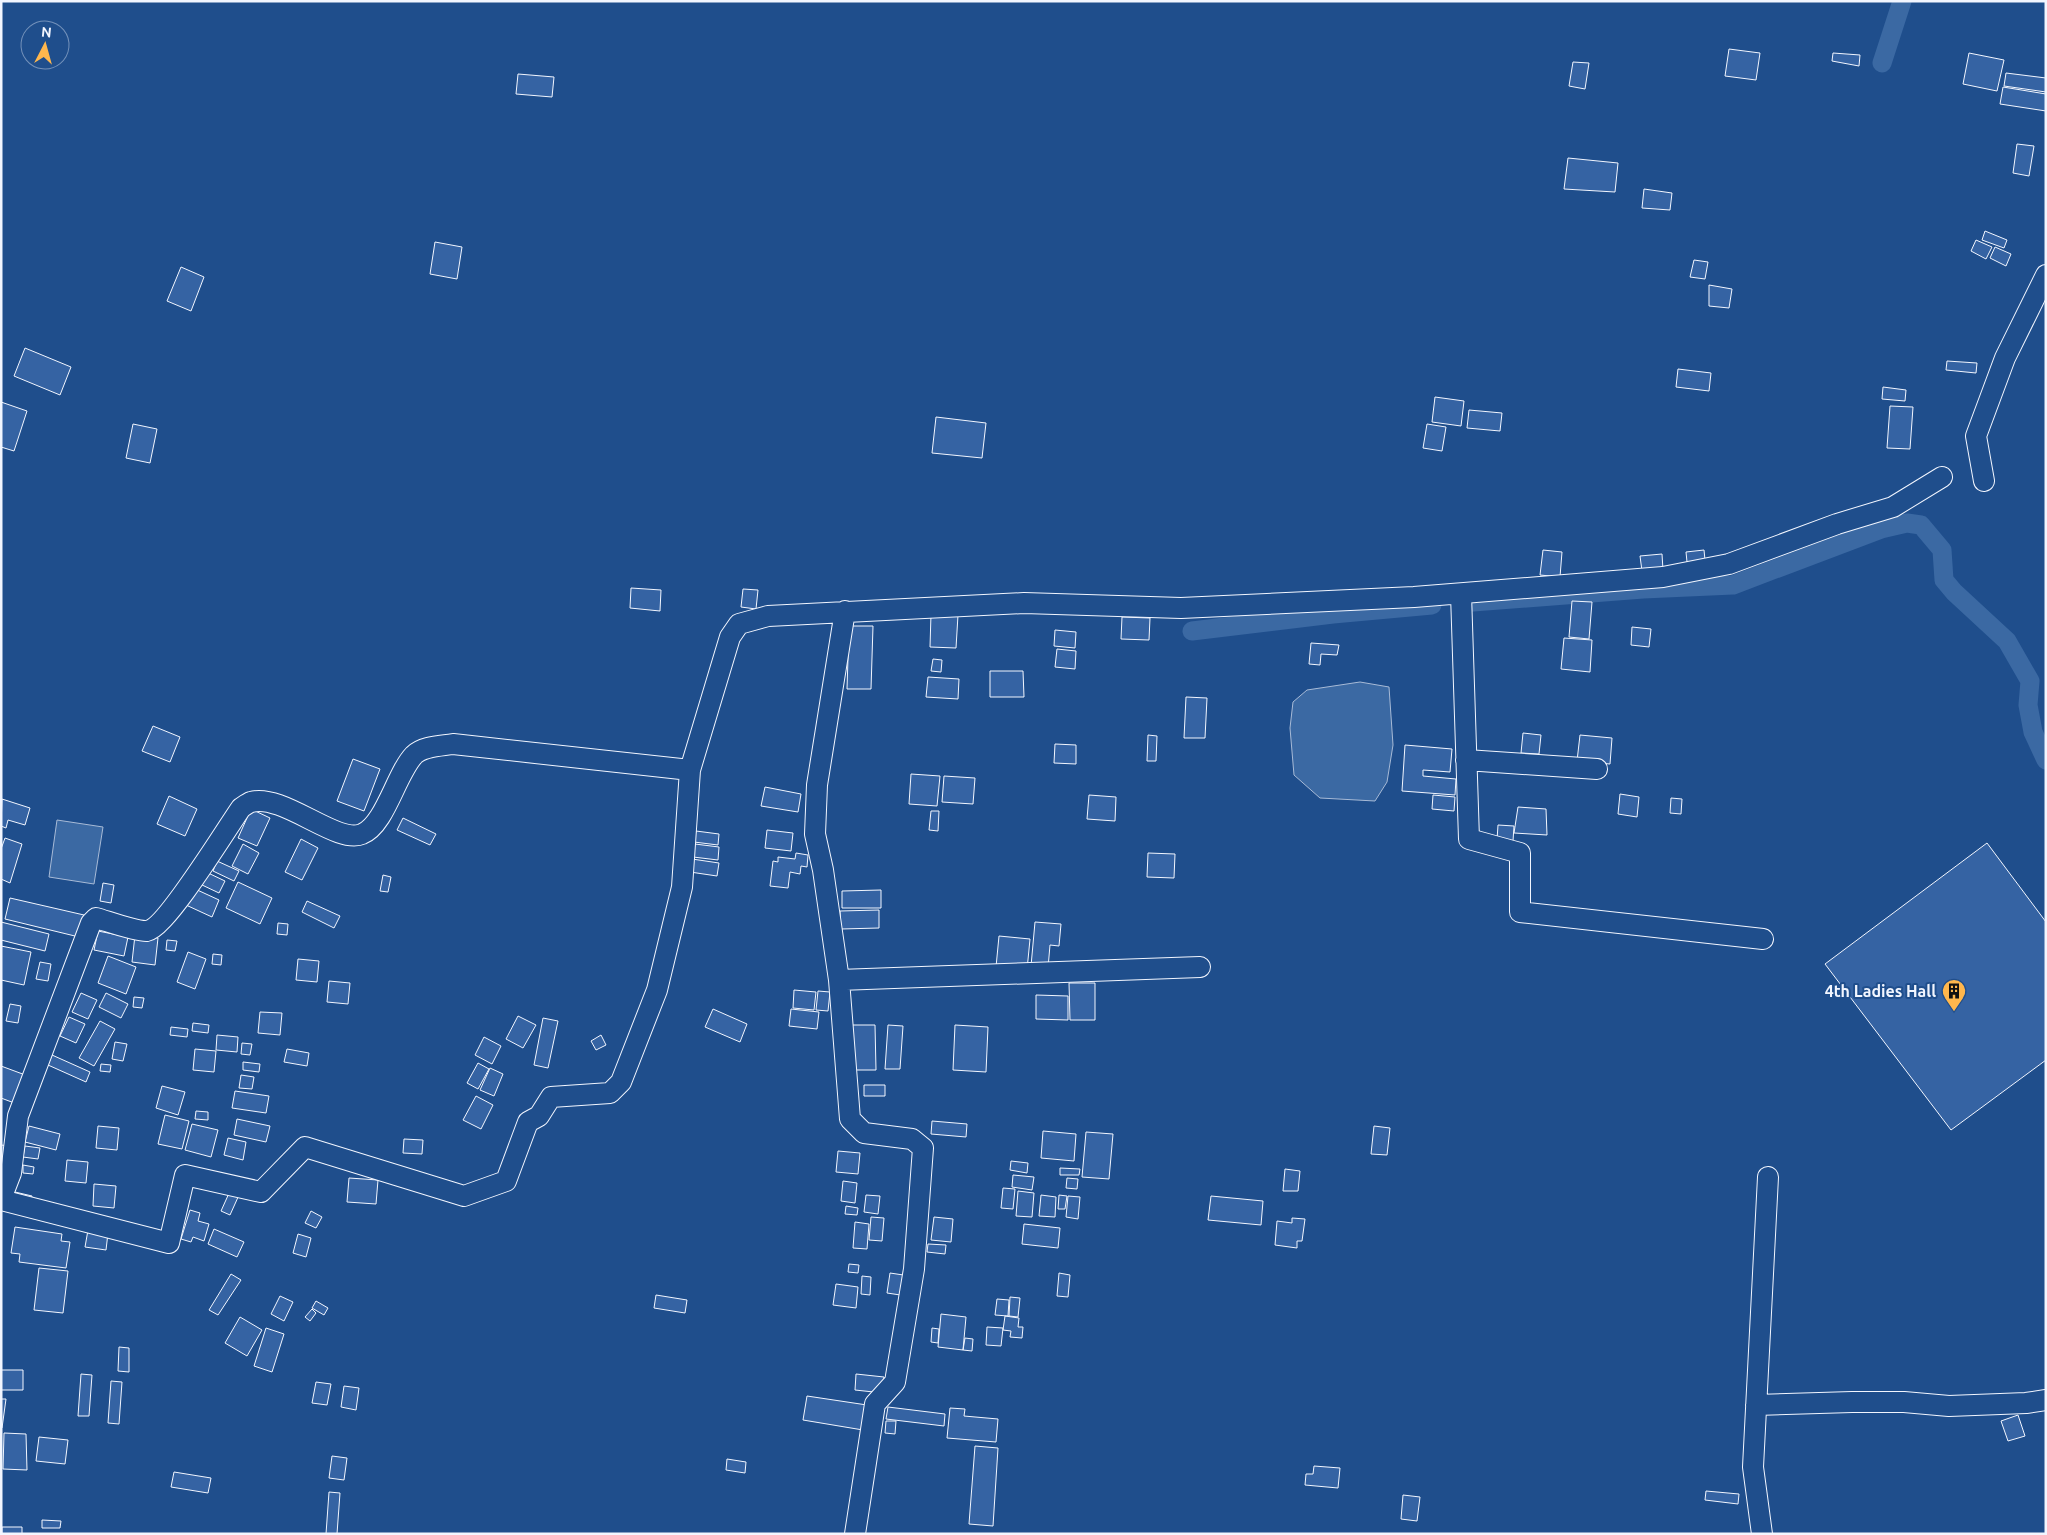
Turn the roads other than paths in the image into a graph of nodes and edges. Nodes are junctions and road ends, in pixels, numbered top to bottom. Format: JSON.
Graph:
{"nodes":[{"id":1,"x":2046,"y":274,"type":"edge"},
{"id":2,"x":1942,"y":477,"type":"dead end"},
{"id":3,"x":1984,"y":481,"type":"dead end"},
{"id":4,"x":1461,"y":594,"type":"dead end"},
{"id":5,"x":845,"y":611,"type":"junction"},
{"id":6,"x":1466,"y":760,"type":"junction"},
{"id":7,"x":690,"y":770,"type":"junction"},
{"id":8,"x":1597,"y":770,"type":"dead end"},
{"id":9,"x":1763,"y":939,"type":"dead end"},
{"id":10,"x":1200,"y":967,"type":"dead end"},
{"id":11,"x":839,"y":980,"type":"junction"},
{"id":12,"x":1768,"y":1177,"type":"dead end"},
{"id":13,"x":1,"y":1199,"type":"edge"},
{"id":14,"x":2046,"y":1400,"type":"edge"},
{"id":15,"x":1756,"y":1405,"type":"junction"},
{"id":16,"x":855,"y":1534,"type":"edge"},
{"id":17,"x":1762,"y":1534,"type":"edge"}],
"edges":[{"from":1,"to":3,"type":"street"},
{"from":2,"to":5,"type":"street"},
{"from":4,"to":6,"type":"street"},
{"from":5,"to":7,"type":"street"},
{"from":5,"to":11,"type":"street"},
{"from":6,"to":8,"type":"street"},
{"from":6,"to":9,"type":"street"},
{"from":7,"to":13,"type":"street"},
{"from":7,"to":13,"type":"street"},
{"from":10,"to":11,"type":"street"},
{"from":11,"to":16,"type":"street"},
{"from":12,"to":15,"type":"street"},
{"from":14,"to":15,"type":"street"},
{"from":15,"to":17,"type":"street"}]}
